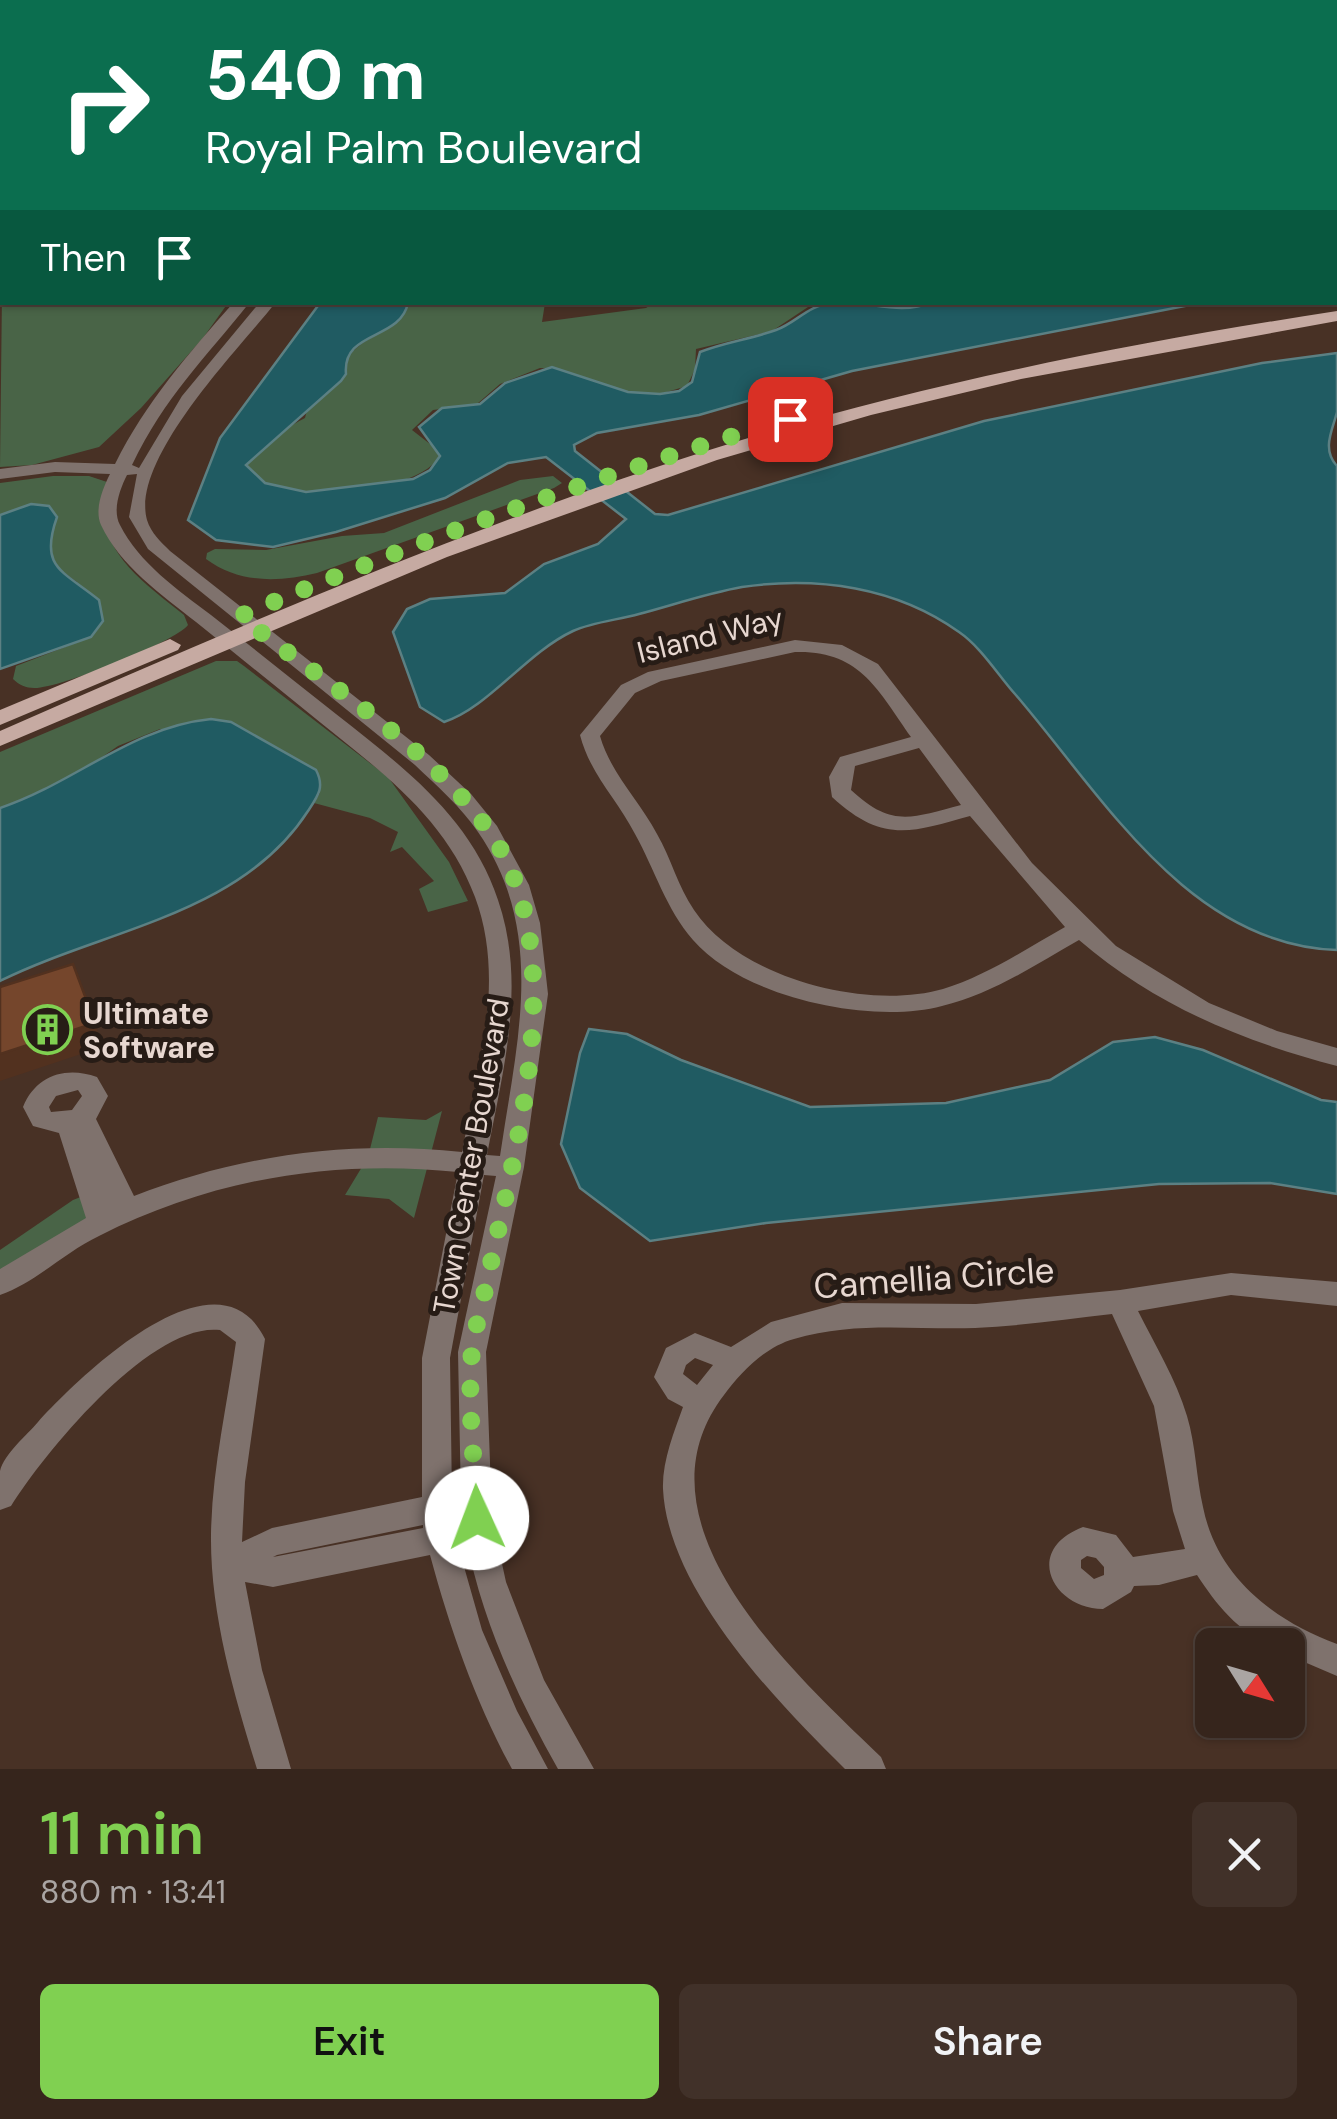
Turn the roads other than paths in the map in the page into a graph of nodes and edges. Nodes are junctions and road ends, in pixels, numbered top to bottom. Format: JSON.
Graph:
{"nodes":[{"id":1,"x":240,"y":305,"type":"edge"},
{"id":2,"x":266,"y":305,"type":"edge"},
{"id":3,"x":1325,"y":305,"type":"edge"},
{"id":4,"x":1337,"y":316,"type":"edge"},
{"id":5,"x":118,"y":472,"type":"junction"},
{"id":6,"x":145,"y":473,"type":"junction"},
{"id":7,"x":0,"y":474,"type":"edge"},
{"id":8,"x":618,"y":480,"type":"junction"},
{"id":9,"x":0,"y":483,"type":"edge"},
{"id":10,"x":248,"y":621,"type":"junction"},
{"id":11,"x":220,"y":633,"type":"junction"},
{"id":12,"x":0,"y":718,"type":"edge"},
{"id":13,"x":0,"y":739,"type":"edge"},
{"id":14,"x":926,"y":739,"type":"junction"},
{"id":15,"x":978,"y":807,"type":"junction"},
{"id":16,"x":518,"y":886,"type":"junction"},
{"id":17,"x":486,"y":896,"type":"junction"},
{"id":18,"x":1081,"y":928,"type":"junction"},
{"id":19,"x":1337,"y":1057,"type":"edge"},
{"id":20,"x":471,"y":1164,"type":"junction"},
{"id":21,"x":511,"y":1167,"type":"junction"},
{"id":22,"x":126,"y":1208,"type":"junction"},
{"id":23,"x":100,"y":1220,"type":"junction"},
{"id":24,"x":0,"y":1284,"type":"edge"},
{"id":25,"x":1337,"y":1294,"type":"edge"},
{"id":26,"x":1120,"y":1302,"type":"junction"},
{"id":27,"x":734,"y":1361,"type":"junction"},
{"id":28,"x":700,"y":1402,"type":"junction"},
{"id":29,"x":0,"y":1496,"type":"edge"},
{"id":30,"x":477,"y":1518,"type":"junction"},
{"id":31,"x":438,"y":1522,"type":"junction"},
{"id":32,"x":1204,"y":1559,"type":"junction"},
{"id":33,"x":228,"y":1566,"type":"junction"},
{"id":34,"x":1122,"y":1572,"type":"dead end"},
{"id":35,"x":1337,"y":1660,"type":"edge"},
{"id":36,"x":274,"y":1769,"type":"edge"},
{"id":37,"x":532,"y":1769,"type":"edge"},
{"id":38,"x":577,"y":1769,"type":"edge"},
{"id":39,"x":869,"y":1769,"type":"edge"}],
"edges":[{"from":1,"to":5,"type":"street"},
{"from":2,"to":6,"type":"street"},
{"from":3,"to":8,"type":"main road"},
{"from":4,"to":8,"type":"main road"},
{"from":5,"to":6,"type":"street"},
{"from":5,"to":7,"type":"street"},
{"from":5,"to":9,"type":"street"},
{"from":5,"to":11,"type":"street","name":"Town Center Boulevard"},
{"from":6,"to":10,"type":"street","name":"Town Center Boulevard"},
{"from":8,"to":10,"type":"main road"},
{"from":10,"to":11,"type":"main road"},
{"from":10,"to":16,"type":"street","name":"Town Center Boulevard"},
{"from":11,"to":12,"type":"main road"},
{"from":11,"to":13,"type":"main road"},
{"from":11,"to":17,"type":"street","name":"Town Center Boulevard"},
{"from":14,"to":15,"type":"street","name":"Island Way"},
{"from":14,"to":15,"type":"street"},
{"from":14,"to":18,"type":"street","name":"Island Way"},
{"from":15,"to":18,"type":"street","name":"Island Way"},
{"from":16,"to":17,"type":"street"},
{"from":16,"to":21,"type":"street","name":"Town Center Boulevard"},
{"from":17,"to":20,"type":"street","name":"Town Center Boulevard"},
{"from":18,"to":19,"type":"street","name":"Island Way"},
{"from":20,"to":21,"type":"street"},
{"from":20,"to":22,"type":"street"},
{"from":20,"to":31,"type":"street","name":"Town Center Boulevard"},
{"from":21,"to":30,"type":"street","name":"Town Center Boulevard"},
{"from":22,"to":23,"type":"street"},
{"from":22,"to":23,"type":"street"},
{"from":23,"to":24,"type":"street"},
{"from":25,"to":26,"type":"street","name":"Camellia Circle"},
{"from":26,"to":27,"type":"street","name":"Camellia Circle"},
{"from":26,"to":32,"type":"street"},
{"from":27,"to":28,"type":"street","name":"Camellia Circle"},
{"from":27,"to":28,"type":"street"},
{"from":28,"to":39,"type":"street","name":"Camellia Circle"},
{"from":29,"to":33,"type":"street"},
{"from":30,"to":31,"type":"street"},
{"from":30,"to":38,"type":"street","name":"Town Center Boulevard"},
{"from":31,"to":33,"type":"street"},
{"from":31,"to":37,"type":"street","name":"Town Center Boulevard"},
{"from":32,"to":34,"type":"street"},
{"from":32,"to":35,"type":"street"},
{"from":33,"to":36,"type":"street"}]}
